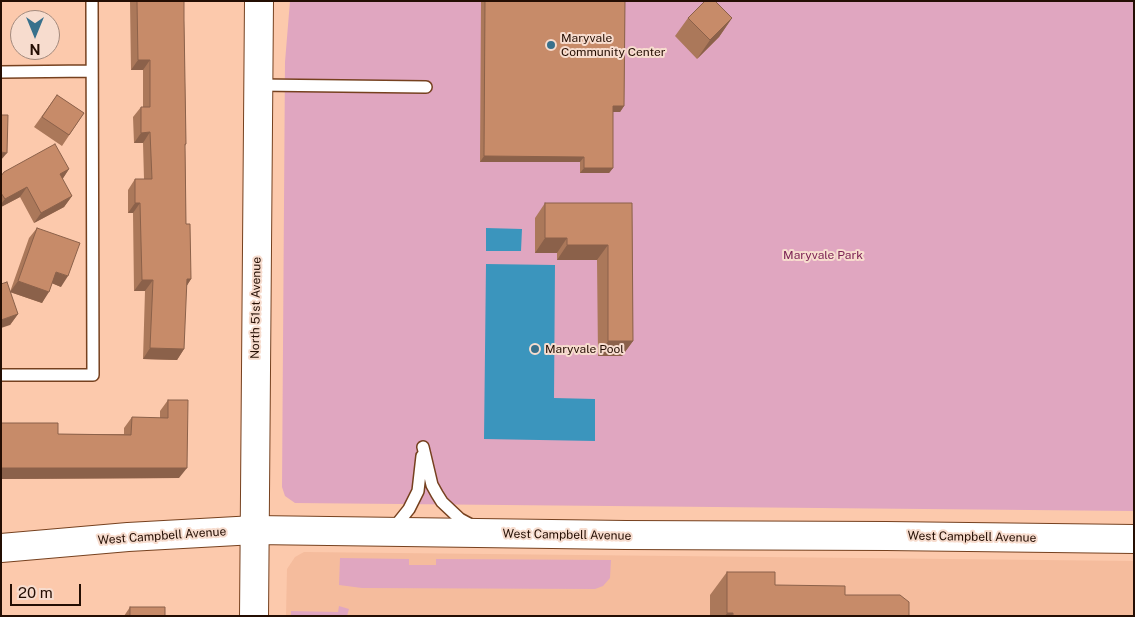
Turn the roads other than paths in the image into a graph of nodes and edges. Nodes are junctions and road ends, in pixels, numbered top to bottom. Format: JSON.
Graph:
{"nodes":[{"id":1,"x":92,"y":1,"type":"edge"},
{"id":2,"x":259,"y":1,"type":"edge"},
{"id":3,"x":92,"y":71,"type":"junction"},
{"id":4,"x":1,"y":72,"type":"edge"},
{"id":5,"x":258,"y":86,"type":"junction"},
{"id":6,"x":426,"y":87,"type":"dead end"},
{"id":7,"x":1,"y":375,"type":"edge"},
{"id":8,"x":255,"y":530,"type":"junction"},
{"id":9,"x":390,"y":532,"type":"junction"},
{"id":10,"x":485,"y":534,"type":"junction"},
{"id":11,"x":1134,"y":539,"type":"edge"},
{"id":12,"x":1,"y":548,"type":"edge"},
{"id":13,"x":254,"y":616,"type":"edge"}],
"edges":[{"from":1,"to":3,"type":"lane"},
{"from":2,"to":5,"type":"street","name":"North 51st Avenue"},
{"from":3,"to":4,"type":"lane"},
{"from":3,"to":7,"type":"lane"},
{"from":5,"to":6,"type":"lane"},
{"from":5,"to":8,"type":"street","name":"North 51st Avenue"},
{"from":8,"to":9,"type":"street","name":"West Campbell Avenue"},
{"from":8,"to":12,"type":"street","name":"West Campbell Avenue"},
{"from":8,"to":13,"type":"street","name":"North 51st Avenue"},
{"from":9,"to":10,"type":"street","name":"West Campbell Avenue"},
{"from":9,"to":10,"type":"lane"},
{"from":10,"to":11,"type":"street","name":"West Campbell Avenue"}]}
